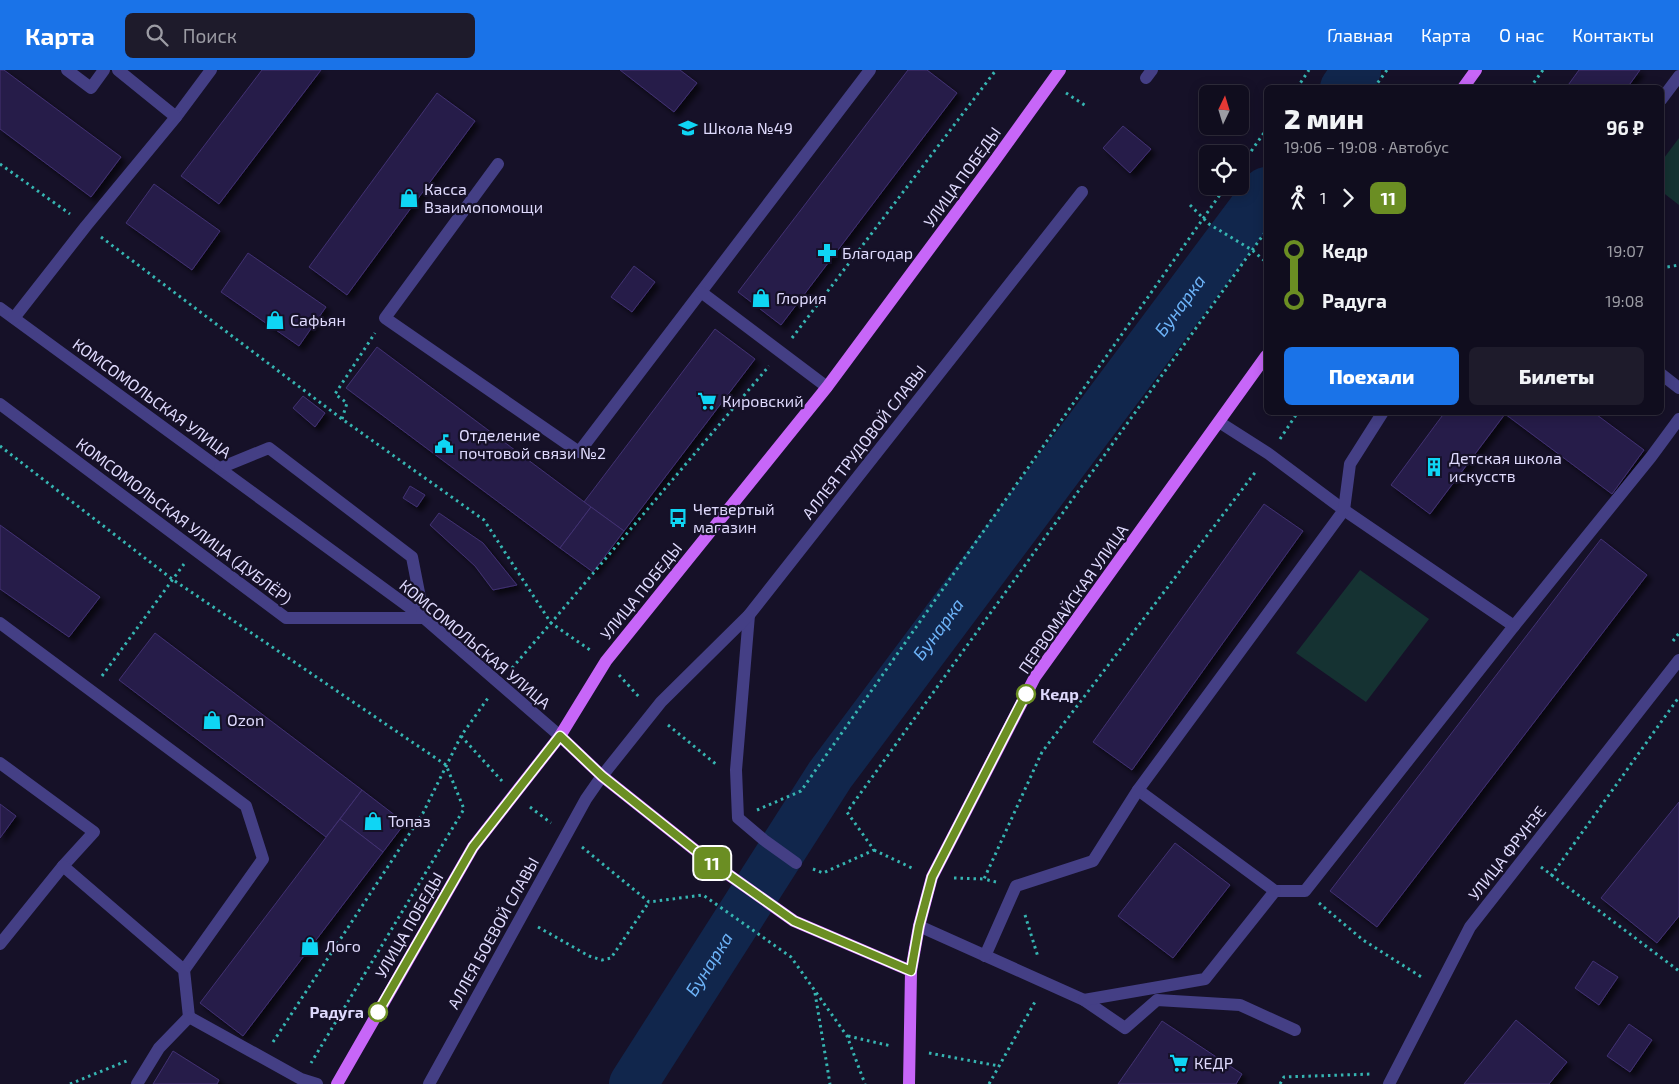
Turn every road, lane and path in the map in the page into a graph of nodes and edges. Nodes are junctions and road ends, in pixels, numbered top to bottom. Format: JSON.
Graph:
{"nodes":[{"id":1,"x":67,"y":70,"type":"edge"},
{"id":2,"x":104,"y":70,"type":"edge"},
{"id":3,"x":118,"y":70,"type":"edge"},
{"id":4,"x":210,"y":70,"type":"edge"},
{"id":5,"x":870,"y":70,"type":"edge"},
{"id":6,"x":996,"y":70,"type":"edge"},
{"id":7,"x":1060,"y":70,"type":"edge"},
{"id":8,"x":1310,"y":70,"type":"edge"},
{"id":9,"x":1387,"y":70,"type":"edge"},
{"id":10,"x":1476,"y":70,"type":"edge"},
{"id":11,"x":1543,"y":70,"type":"edge"},
{"id":12,"x":1679,"y":76,"type":"edge"},
{"id":13,"x":1299,"y":85,"type":"edge"},
{"id":14,"x":1376,"y":85,"type":"edge"},
{"id":15,"x":1465,"y":85,"type":"edge"},
{"id":16,"x":1532,"y":85,"type":"edge"},
{"id":17,"x":1664,"y":96,"type":"edge"},
{"id":18,"x":176,"y":116,"type":"junction"},
{"id":19,"x":1264,"y":133,"type":"edge"},
{"id":20,"x":1249,"y":154,"type":"edge"},
{"id":21,"x":0,"y":164,"type":"edge"},
{"id":22,"x":498,"y":164,"type":"dead end"},
{"id":23,"x":1082,"y":192,"type":"dead end"},
{"id":24,"x":1220,"y":195,"type":"edge"},
{"id":25,"x":1190,"y":205,"type":"dead end"},
{"id":26,"x":1203,"y":218,"type":"junction"},
{"id":27,"x":86,"y":226,"type":"junction"},
{"id":28,"x":1264,"y":234,"type":"edge"},
{"id":29,"x":1252,"y":250,"type":"junction"},
{"id":30,"x":1264,"y":260,"type":"edge"},
{"id":31,"x":1679,"y":265,"type":"edge"},
{"id":32,"x":1664,"y":268,"type":"edge"},
{"id":33,"x":701,"y":292,"type":"junction"},
{"id":34,"x":0,"y":308,"type":"edge"},
{"id":35,"x":14,"y":318,"type":"junction"},
{"id":36,"x":385,"y":318,"type":"junction"},
{"id":37,"x":780,"y":353,"type":"junction"},
{"id":38,"x":1264,"y":359,"type":"edge"},
{"id":39,"x":1664,"y":376,"type":"edge"},
{"id":40,"x":827,"y":387,"type":"junction"},
{"id":41,"x":1679,"y":388,"type":"edge"},
{"id":42,"x":0,"y":404,"type":"edge"},
{"id":43,"x":1296,"y":415,"type":"edge"},
{"id":44,"x":1381,"y":415,"type":"edge"},
{"id":45,"x":1679,"y":418,"type":"edge"},
{"id":46,"x":342,"y":419,"type":"junction"},
{"id":47,"x":1219,"y":422,"type":"junction"},
{"id":48,"x":0,"y":446,"type":"edge"},
{"id":49,"x":1269,"y":454,"type":"junction"},
{"id":50,"x":220,"y":468,"type":"junction"},
{"id":51,"x":1344,"y":510,"type":"junction"},
{"id":52,"x":195,"y":550,"type":"junction"},
{"id":53,"x":172,"y":579,"type":"junction"},
{"id":54,"x":749,"y":615,"type":"junction"},
{"id":55,"x":424,"y":618,"type":"junction"},
{"id":56,"x":0,"y":623,"type":"edge"},
{"id":57,"x":1514,"y":626,"type":"junction"},
{"id":58,"x":1679,"y":660,"type":"edge"},
{"id":59,"x":91,"y":691,"type":"junction"},
{"id":60,"x":1679,"y":697,"type":"edge"},
{"id":61,"x":462,"y":736,"type":"dead end"},
{"id":62,"x":560,"y":736,"type":"junction"},
{"id":63,"x":0,"y":763,"type":"edge"},
{"id":64,"x":446,"y":765,"type":"junction"},
{"id":65,"x":602,"y":776,"type":"junction"},
{"id":66,"x":1138,"y":790,"type":"junction"},
{"id":67,"x":738,"y":818,"type":"junction"},
{"id":68,"x":567,"y":835,"type":"junction"},
{"id":69,"x":1527,"y":854,"type":"junction"},
{"id":70,"x":796,"y":863,"type":"joint"},
{"id":71,"x":62,"y":866,"type":"junction"},
{"id":72,"x":1551,"y":876,"type":"junction"},
{"id":73,"x":1016,"y":886,"type":"junction"},
{"id":74,"x":1275,"y":891,"type":"junction"},
{"id":75,"x":1305,"y":891,"type":"junction"},
{"id":76,"x":649,"y":902,"type":"junction"},
{"id":77,"x":521,"y":917,"type":"junction"},
{"id":78,"x":919,"y":926,"type":"junction"},
{"id":79,"x":0,"y":944,"type":"edge"},
{"id":80,"x":985,"y":956,"type":"junction"},
{"id":81,"x":184,"y":970,"type":"junction"},
{"id":82,"x":911,"y":971,"type":"junction"},
{"id":83,"x":1679,"y":971,"type":"edge"},
{"id":84,"x":1424,"y":979,"type":"dead end"},
{"id":85,"x":1046,"y":983,"type":"junction"},
{"id":86,"x":815,"y":991,"type":"junction"},
{"id":87,"x":1084,"y":1000,"type":"junction"},
{"id":88,"x":189,"y":1017,"type":"junction"},
{"id":89,"x":1294,"y":1030,"type":"dead end"},
{"id":90,"x":159,"y":1048,"type":"junction"},
{"id":91,"x":263,"y":1057,"type":"junction"},
{"id":92,"x":1377,"y":1074,"type":"dead end"},
{"id":93,"x":301,"y":1079,"type":"junction"},
{"id":94,"x":70,"y":1084,"type":"edge"},
{"id":95,"x":137,"y":1084,"type":"edge"},
{"id":96,"x":317,"y":1084,"type":"edge"},
{"id":97,"x":337,"y":1084,"type":"edge"},
{"id":98,"x":429,"y":1084,"type":"edge"},
{"id":99,"x":830,"y":1084,"type":"edge"},
{"id":100,"x":864,"y":1084,"type":"edge"},
{"id":101,"x":909,"y":1084,"type":"edge"},
{"id":102,"x":988,"y":1084,"type":"edge"},
{"id":103,"x":1280,"y":1084,"type":"edge"},
{"id":104,"x":1389,"y":1084,"type":"edge"}],
"edges":[{"from":1,"to":2,"type":"street"},
{"from":3,"to":18,"type":"street"},
{"from":4,"to":18,"type":"street"},
{"from":5,"to":33,"type":"street"},
{"from":6,"to":37,"type":"path"},
{"from":7,"to":40,"type":"main road","name":"УЛИЦА ПОБЕДЫ"},
{"from":8,"to":13,"type":"path"},
{"from":9,"to":14,"type":"path"},
{"from":10,"to":15,"type":"main road"},
{"from":11,"to":16,"type":"path"},
{"from":12,"to":17,"type":"street"},
{"from":18,"to":27,"type":"street"},
{"from":19,"to":20,"type":"path"},
{"from":21,"to":27,"type":"path"},
{"from":22,"to":36,"type":"street"},
{"from":23,"to":54,"type":"street","name":"АЛЛЕЯ ТРУДОВОЙ СЛАВЫ"},
{"from":24,"to":26,"type":"path"},
{"from":25,"to":26,"type":"path"},
{"from":26,"to":29,"type":"path"},
{"from":26,"to":67,"type":"path"},
{"from":27,"to":35,"type":"street"},
{"from":27,"to":46,"type":"path"},
{"from":28,"to":29,"type":"path"},
{"from":29,"to":30,"type":"path"},
{"from":29,"to":70,"type":"path"},
{"from":31,"to":32,"type":"path"},
{"from":33,"to":36,"type":"street"},
{"from":33,"to":37,"type":"street"},
{"from":34,"to":35,"type":"street","name":"КОМСОМОЛЬСКАЯ УЛИЦА"},
{"from":35,"to":50,"type":"street","name":"КОМСОМОЛЬСКАЯ УЛИЦА"},
{"from":36,"to":46,"type":"path"},
{"from":37,"to":40,"type":"street"},
{"from":37,"to":46,"type":"path"},
{"from":38,"to":47,"type":"main road","name":"ПЕРВОМАЙСКАЯ УЛИЦА"},
{"from":39,"to":41,"type":"street"},
{"from":40,"to":62,"type":"main road","name":"УЛИЦА ПОБЕДЫ"},
{"from":42,"to":52,"type":"street","name":"КОМСОМОЛЬСКАЯ УЛИЦА (ДУБЛЁР)"},
{"from":43,"to":49,"type":"path"},
{"from":44,"to":51,"type":"street"},
{"from":45,"to":57,"type":"street"},
{"from":47,"to":49,"type":"street"},
{"from":47,"to":78,"type":"main road","name":"ПЕРВОМАЙСКАЯ УЛИЦА"},
{"from":48,"to":53,"type":"path"},
{"from":49,"to":51,"type":"street"},
{"from":49,"to":73,"type":"path"},
{"from":50,"to":55,"type":"street","name":"КОМСОМОЛЬСКАЯ УЛИЦА"},
{"from":50,"to":55,"type":"street"},
{"from":51,"to":57,"type":"street"},
{"from":51,"to":66,"type":"street"},
{"from":52,"to":53,"type":"path"},
{"from":52,"to":55,"type":"street","name":"КОМСОМОЛЬСКАЯ УЛИЦА (ДУБЛЁР)"},
{"from":53,"to":59,"type":"path"},
{"from":53,"to":64,"type":"path"},
{"from":54,"to":65,"type":"street","name":"АЛЛЕЯ ТРУДОВОЙ СЛАВЫ"},
{"from":54,"to":67,"type":"street"},
{"from":55,"to":62,"type":"street","name":"КОМСОМОЛЬСКАЯ УЛИЦА"},
{"from":56,"to":59,"type":"street"},
{"from":57,"to":75,"type":"street"},
{"from":58,"to":69,"type":"street","name":"УЛИЦА ФРУНЗЕ"},
{"from":59,"to":81,"type":"street"},
{"from":60,"to":72,"type":"path"},
{"from":61,"to":64,"type":"path"},
{"from":62,"to":65,"type":"main road","name":"КОМСОМОЛЬСКАЯ УЛИЦА"},
{"from":62,"to":97,"type":"main road","name":"УЛИЦА ПОБЕДЫ"},
{"from":63,"to":71,"type":"street"},
{"from":64,"to":91,"type":"path"},
{"from":64,"to":93,"type":"path"},
{"from":65,"to":68,"type":"street","name":"АЛЛЕЯ БОЕВОЙ СЛАВЫ"},
{"from":65,"to":82,"type":"main road","name":"КОМСОМОЛЬСКАЯ УЛИЦА"},
{"from":66,"to":73,"type":"street"},
{"from":66,"to":74,"type":"street"},
{"from":67,"to":70,"type":"street"},
{"from":68,"to":76,"type":"path"},
{"from":68,"to":77,"type":"street","name":"АЛЛЕЯ БОЕВОЙ СЛАВЫ"},
{"from":69,"to":72,"type":"path"},
{"from":69,"to":104,"type":"street","name":"УЛИЦА ФРУНЗЕ"},
{"from":71,"to":79,"type":"street"},
{"from":71,"to":81,"type":"street"},
{"from":72,"to":83,"type":"path"},
{"from":73,"to":80,"type":"street"},
{"from":73,"to":85,"type":"path"},
{"from":74,"to":75,"type":"street"},
{"from":74,"to":87,"type":"street"},
{"from":75,"to":84,"type":"path"},
{"from":76,"to":77,"type":"path"},
{"from":76,"to":86,"type":"path"},
{"from":77,"to":98,"type":"street","name":"АЛЛЕЯ БОЕВОЙ СЛАВЫ"},
{"from":78,"to":80,"type":"street"},
{"from":78,"to":82,"type":"main road","name":"ПЕРВОМАЙСКАЯ УЛИЦА"},
{"from":80,"to":85,"type":"street"},
{"from":81,"to":88,"type":"street"},
{"from":82,"to":101,"type":"main road"},
{"from":85,"to":87,"type":"street"},
{"from":85,"to":102,"type":"path"},
{"from":86,"to":99,"type":"path"},
{"from":86,"to":100,"type":"path"},
{"from":87,"to":89,"type":"street"},
{"from":88,"to":90,"type":"street"},
{"from":88,"to":91,"type":"street"},
{"from":90,"to":94,"type":"path"},
{"from":90,"to":95,"type":"street"},
{"from":91,"to":93,"type":"street"},
{"from":92,"to":103,"type":"path"},
{"from":93,"to":96,"type":"street"}]}
